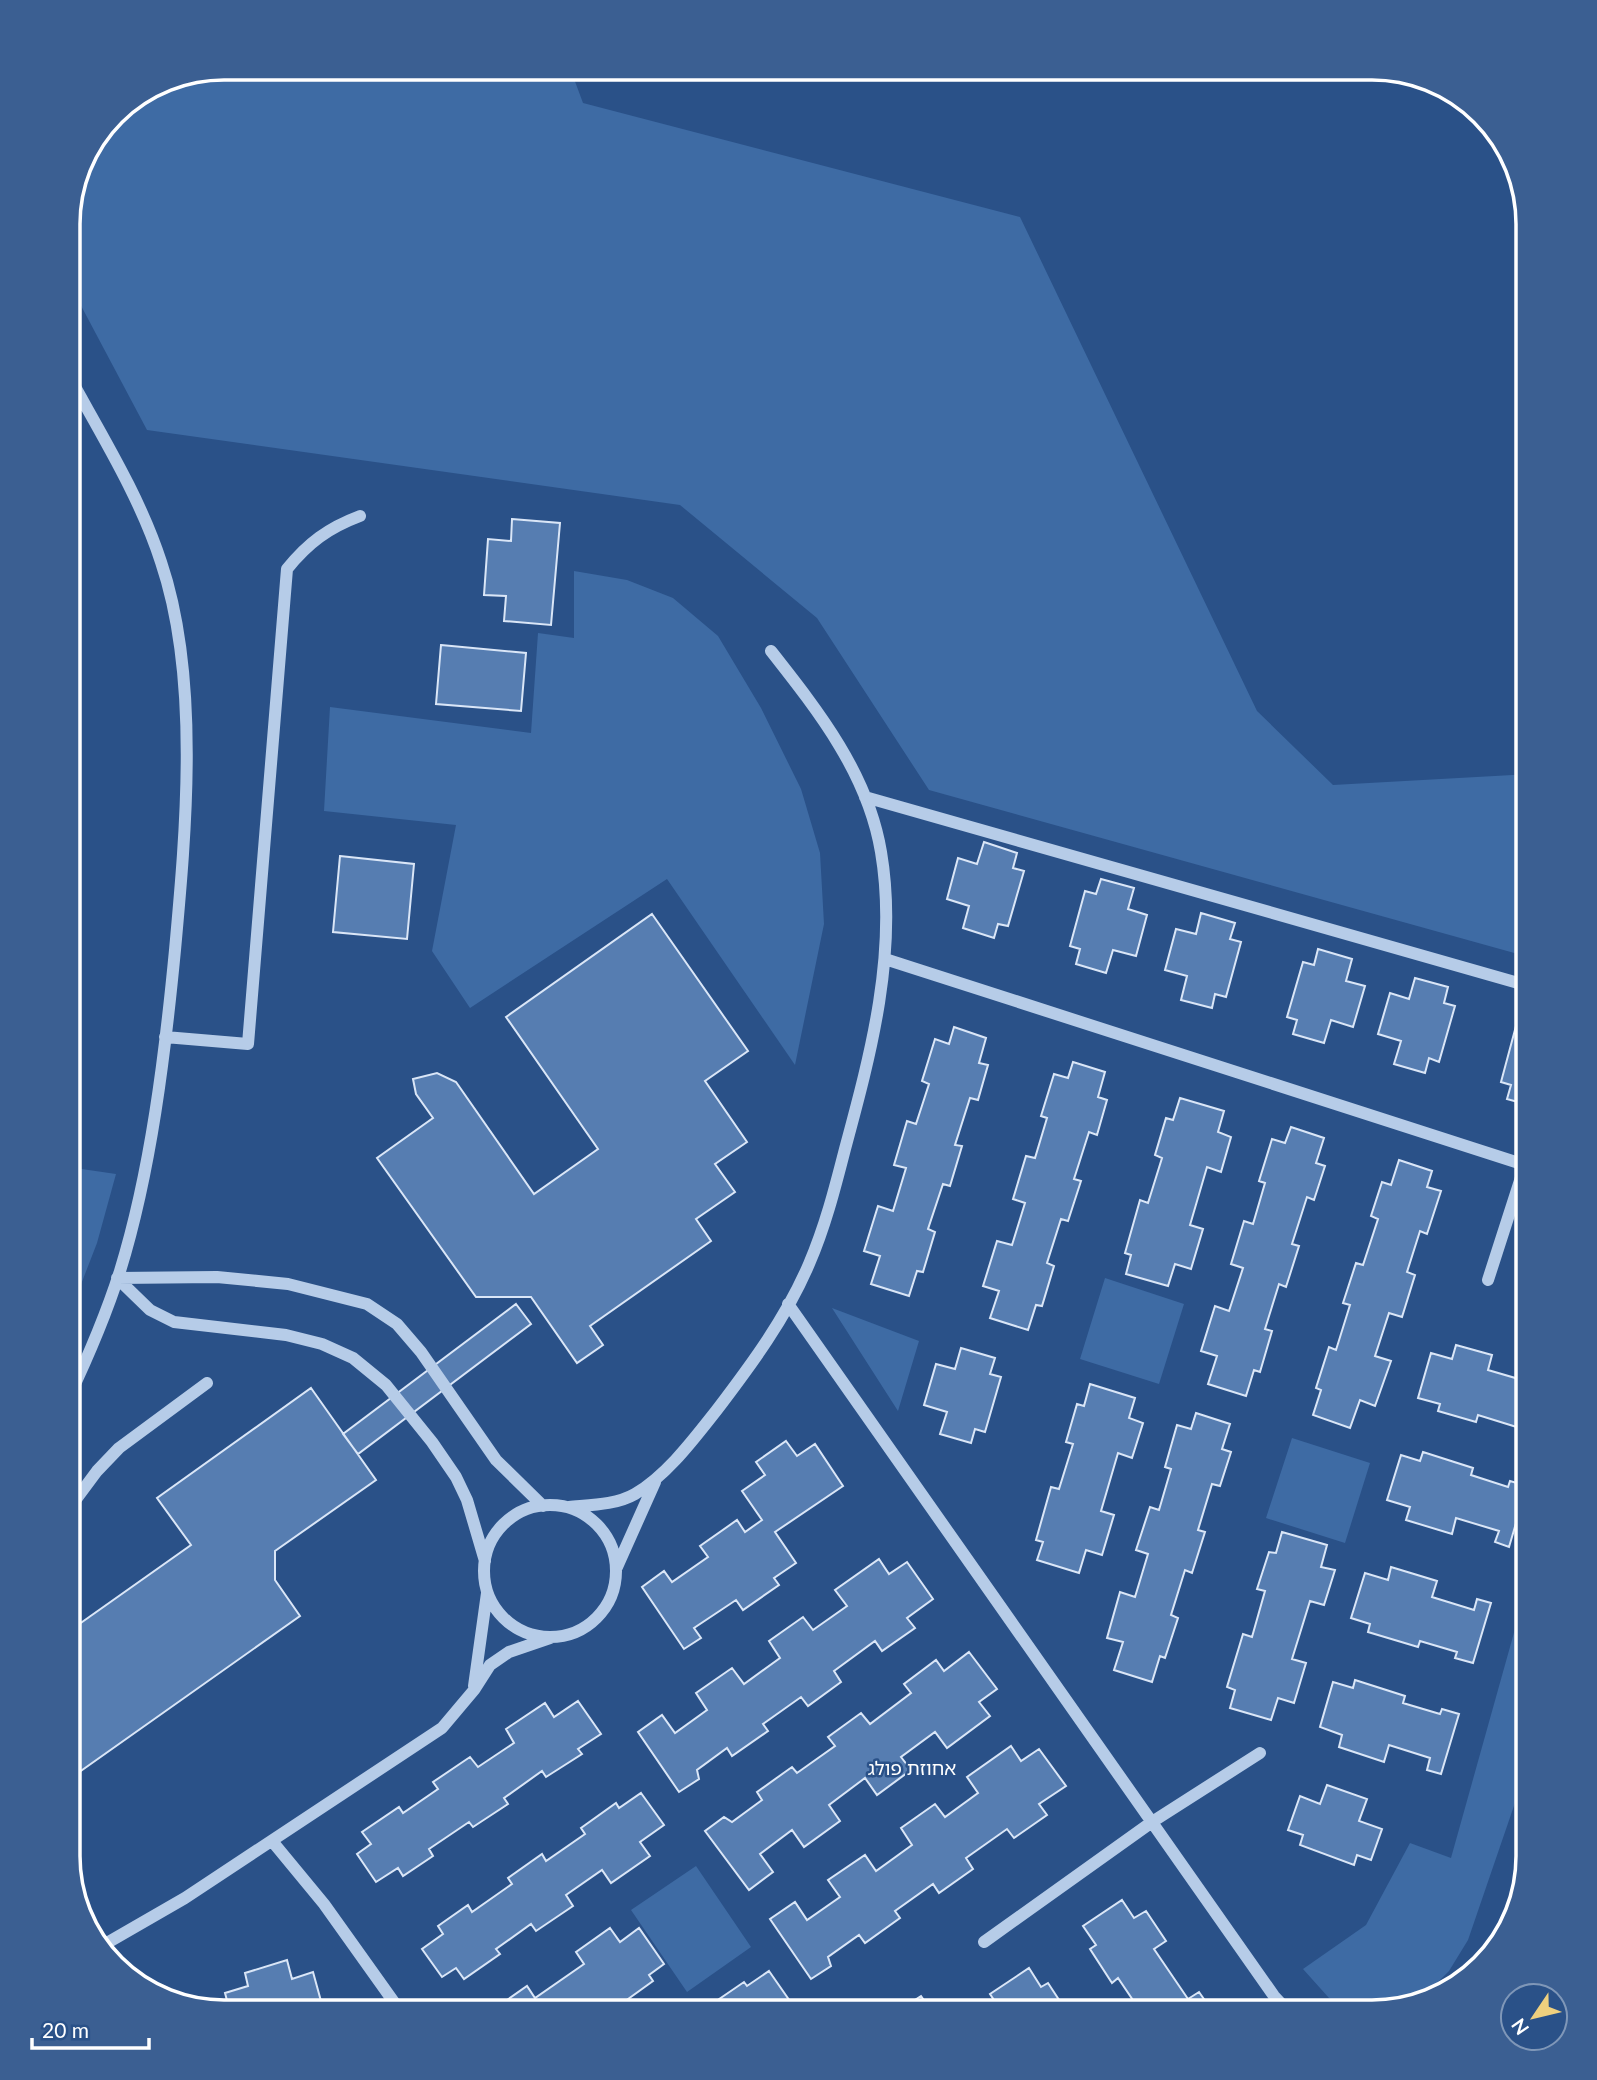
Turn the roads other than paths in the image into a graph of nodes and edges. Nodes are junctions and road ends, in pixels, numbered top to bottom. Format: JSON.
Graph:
{"nodes":[{"id":1,"x":81,"y":398,"type":"edge"},
{"id":2,"x":83,"y":402,"type":"joint"},
{"id":3,"x":360,"y":516,"type":"dead end"},
{"id":4,"x":771,"y":651,"type":"dead end"},
{"id":5,"x":865,"y":797,"type":"junction"},
{"id":6,"x":885,"y":959,"type":"junction"},
{"id":7,"x":1516,"y":982,"type":"edge"},
{"id":8,"x":165,"y":1037,"type":"junction"},
{"id":9,"x":1516,"y":1162,"type":"edge"},
{"id":10,"x":1516,"y":1193,"type":"edge"},
{"id":11,"x":117,"y":1278,"type":"junction"},
{"id":12,"x":1488,"y":1280,"type":"dead end"},
{"id":13,"x":788,"y":1304,"type":"junction"},
{"id":14,"x":81,"y":1371,"type":"edge"},
{"id":15,"x":207,"y":1383,"type":"dead end"},
{"id":16,"x":657,"y":1478,"type":"junction"},
{"id":17,"x":81,"y":1493,"type":"edge"},
{"id":18,"x":543,"y":1506,"type":"junction"},
{"id":19,"x":569,"y":1507,"type":"junction"},
{"id":20,"x":485,"y":1561,"type":"junction"},
{"id":21,"x":617,"y":1567,"type":"junction"},
{"id":22,"x":487,"y":1592,"type":"junction"},
{"id":23,"x":550,"y":1638,"type":"junction"},
{"id":24,"x":474,"y":1690,"type":"junction"},
{"id":25,"x":1260,"y":1753,"type":"dead end"},
{"id":26,"x":1152,"y":1822,"type":"junction"},
{"id":27,"x":272,"y":1841,"type":"junction"},
{"id":28,"x":109,"y":1942,"type":"edge"},
{"id":29,"x":984,"y":1942,"type":"dead end"},
{"id":30,"x":392,"y":2000,"type":"edge"},
{"id":31,"x":1277,"y":2000,"type":"edge"}],
"edges":[{"from":1,"to":2,"type":"street"},
{"from":2,"to":8,"type":"street"},
{"from":3,"to":8,"type":"street"},
{"from":4,"to":5,"type":"street"},
{"from":5,"to":6,"type":"street"},
{"from":5,"to":7,"type":"street"},
{"from":6,"to":9,"type":"street"},
{"from":6,"to":13,"type":"street"},
{"from":8,"to":11,"type":"street"},
{"from":10,"to":12,"type":"street"},
{"from":11,"to":14,"type":"street"},
{"from":11,"to":18,"type":"street"},
{"from":11,"to":20,"type":"street"},
{"from":13,"to":16,"type":"street"},
{"from":13,"to":26,"type":"street"},
{"from":15,"to":17,"type":"street"},
{"from":16,"to":19,"type":"street"},
{"from":16,"to":21,"type":"street"},
{"from":18,"to":19,"type":"street"},
{"from":18,"to":20,"type":"street"},
{"from":19,"to":21,"type":"street"},
{"from":20,"to":22,"type":"street"},
{"from":21,"to":23,"type":"street"},
{"from":22,"to":23,"type":"street"},
{"from":22,"to":24,"type":"street"},
{"from":23,"to":24,"type":"street"},
{"from":24,"to":27,"type":"street"},
{"from":25,"to":26,"type":"street"},
{"from":26,"to":29,"type":"street"},
{"from":26,"to":31,"type":"street"},
{"from":27,"to":28,"type":"street"},
{"from":27,"to":30,"type":"street"}]}
